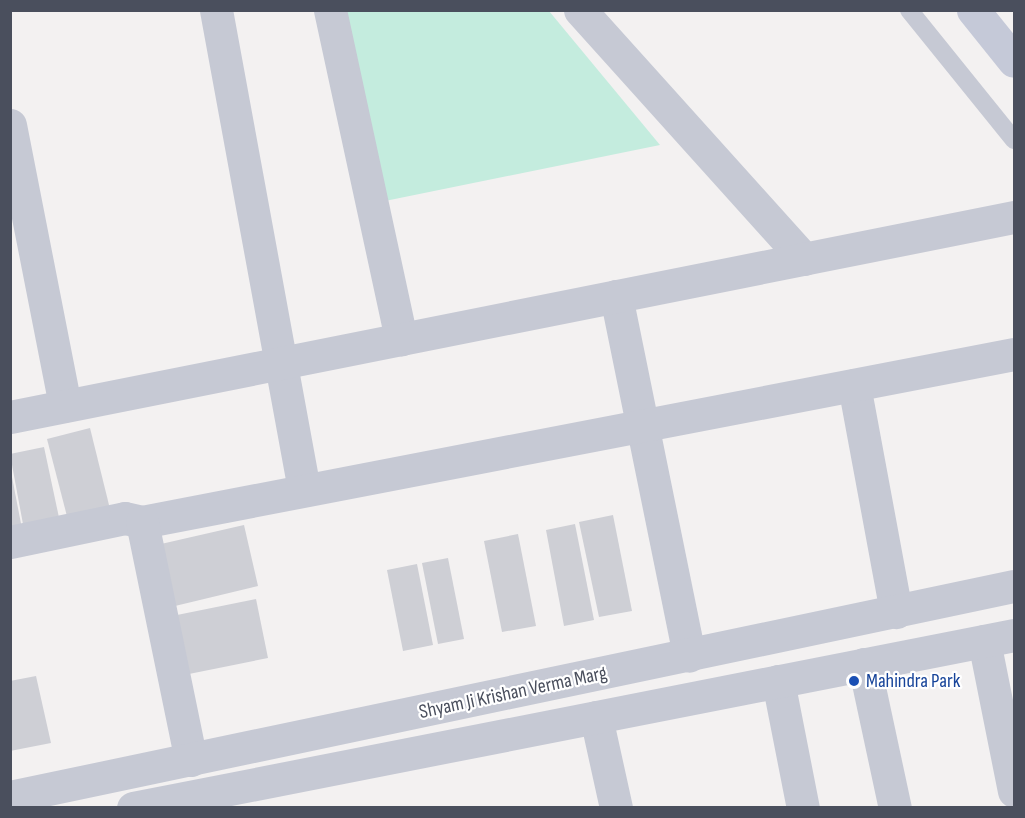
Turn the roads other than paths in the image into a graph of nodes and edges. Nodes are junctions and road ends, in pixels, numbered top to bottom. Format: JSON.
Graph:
{"nodes":[{"id":1,"x":216,"y":10,"type":"edge"},
{"id":2,"x":330,"y":10,"type":"edge"},
{"id":3,"x":580,"y":10,"type":"edge"},
{"id":4,"x":909,"y":10,"type":"edge"},
{"id":5,"x":973,"y":10,"type":"edge"},
{"id":6,"x":1014,"y":62,"type":"edge"},
{"id":7,"x":10,"y":125,"type":"edge"},
{"id":8,"x":1014,"y":140,"type":"edge"},
{"id":9,"x":17,"y":182,"type":"edge"},
{"id":10,"x":1014,"y":217,"type":"edge"},
{"id":11,"x":804,"y":259,"type":"junction"},
{"id":12,"x":616,"y":296,"type":"junction"},
{"id":13,"x":401,"y":339,"type":"junction"},
{"id":14,"x":1014,"y":354,"type":"edge"},
{"id":15,"x":280,"y":363,"type":"junction"},
{"id":16,"x":854,"y":385,"type":"junction"},
{"id":17,"x":65,"y":406,"type":"junction"},
{"id":18,"x":10,"y":417,"type":"edge"},
{"id":19,"x":642,"y":422,"type":"junction"},
{"id":20,"x":304,"y":490,"type":"junction"},
{"id":21,"x":142,"y":522,"type":"junction"},
{"id":22,"x":10,"y":542,"type":"edge"},
{"id":23,"x":1014,"y":586,"type":"edge"},
{"id":24,"x":896,"y":612,"type":"junction"},
{"id":25,"x":999,"y":638,"type":"edge"},
{"id":26,"x":689,"y":656,"type":"junction"},
{"id":27,"x":864,"y":664,"type":"junction"},
{"id":28,"x":778,"y":681,"type":"junction"},
{"id":29,"x":596,"y":717,"type":"junction"},
{"id":30,"x":192,"y":760,"type":"junction"},
{"id":31,"x":1014,"y":791,"type":"edge"},
{"id":32,"x":10,"y":797,"type":"edge"},
{"id":33,"x":133,"y":807,"type":"edge"},
{"id":34,"x":616,"y":807,"type":"edge"},
{"id":35,"x":803,"y":807,"type":"edge"},
{"id":36,"x":895,"y":807,"type":"edge"}],
"edges":[{"from":1,"to":15,"type":"street"},
{"from":2,"to":13,"type":"street"},
{"from":3,"to":11,"type":"street"},
{"from":4,"to":8,"type":"lane"},
{"from":5,"to":6,"type":"main road"},
{"from":7,"to":9,"type":"street"},
{"from":9,"to":17,"type":"street"},
{"from":10,"to":11,"type":"street"},
{"from":11,"to":12,"type":"street"},
{"from":12,"to":13,"type":"street"},
{"from":12,"to":19,"type":"street"},
{"from":13,"to":15,"type":"street"},
{"from":14,"to":16,"type":"street"},
{"from":15,"to":17,"type":"street"},
{"from":15,"to":20,"type":"street"},
{"from":16,"to":19,"type":"street"},
{"from":16,"to":24,"type":"street"},
{"from":17,"to":18,"type":"street"},
{"from":19,"to":20,"type":"street"},
{"from":19,"to":26,"type":"street"},
{"from":20,"to":21,"type":"street"},
{"from":21,"to":22,"type":"street"},
{"from":21,"to":30,"type":"street"},
{"from":23,"to":24,"type":"street","name":"Shyam Ji Krishan Verma Marg"},
{"from":24,"to":26,"type":"street","name":"Shyam Ji Krishan Verma Marg"},
{"from":25,"to":27,"type":"street","name":"Shyam Ji Krishan Verma Marg"},
{"from":25,"to":31,"type":"street"},
{"from":26,"to":30,"type":"street","name":"Shyam Ji Krishan Verma Marg"},
{"from":27,"to":28,"type":"street","name":"Shyam Ji Krishan Verma Marg"},
{"from":27,"to":36,"type":"street"},
{"from":28,"to":29,"type":"street","name":"Shyam Ji Krishan Verma Marg"},
{"from":28,"to":35,"type":"street"},
{"from":29,"to":33,"type":"street","name":"Shyam Ji Krishan Verma Marg"},
{"from":29,"to":34,"type":"street"},
{"from":30,"to":32,"type":"street","name":"Shyam Ji Krishan Verma Marg"}]}
